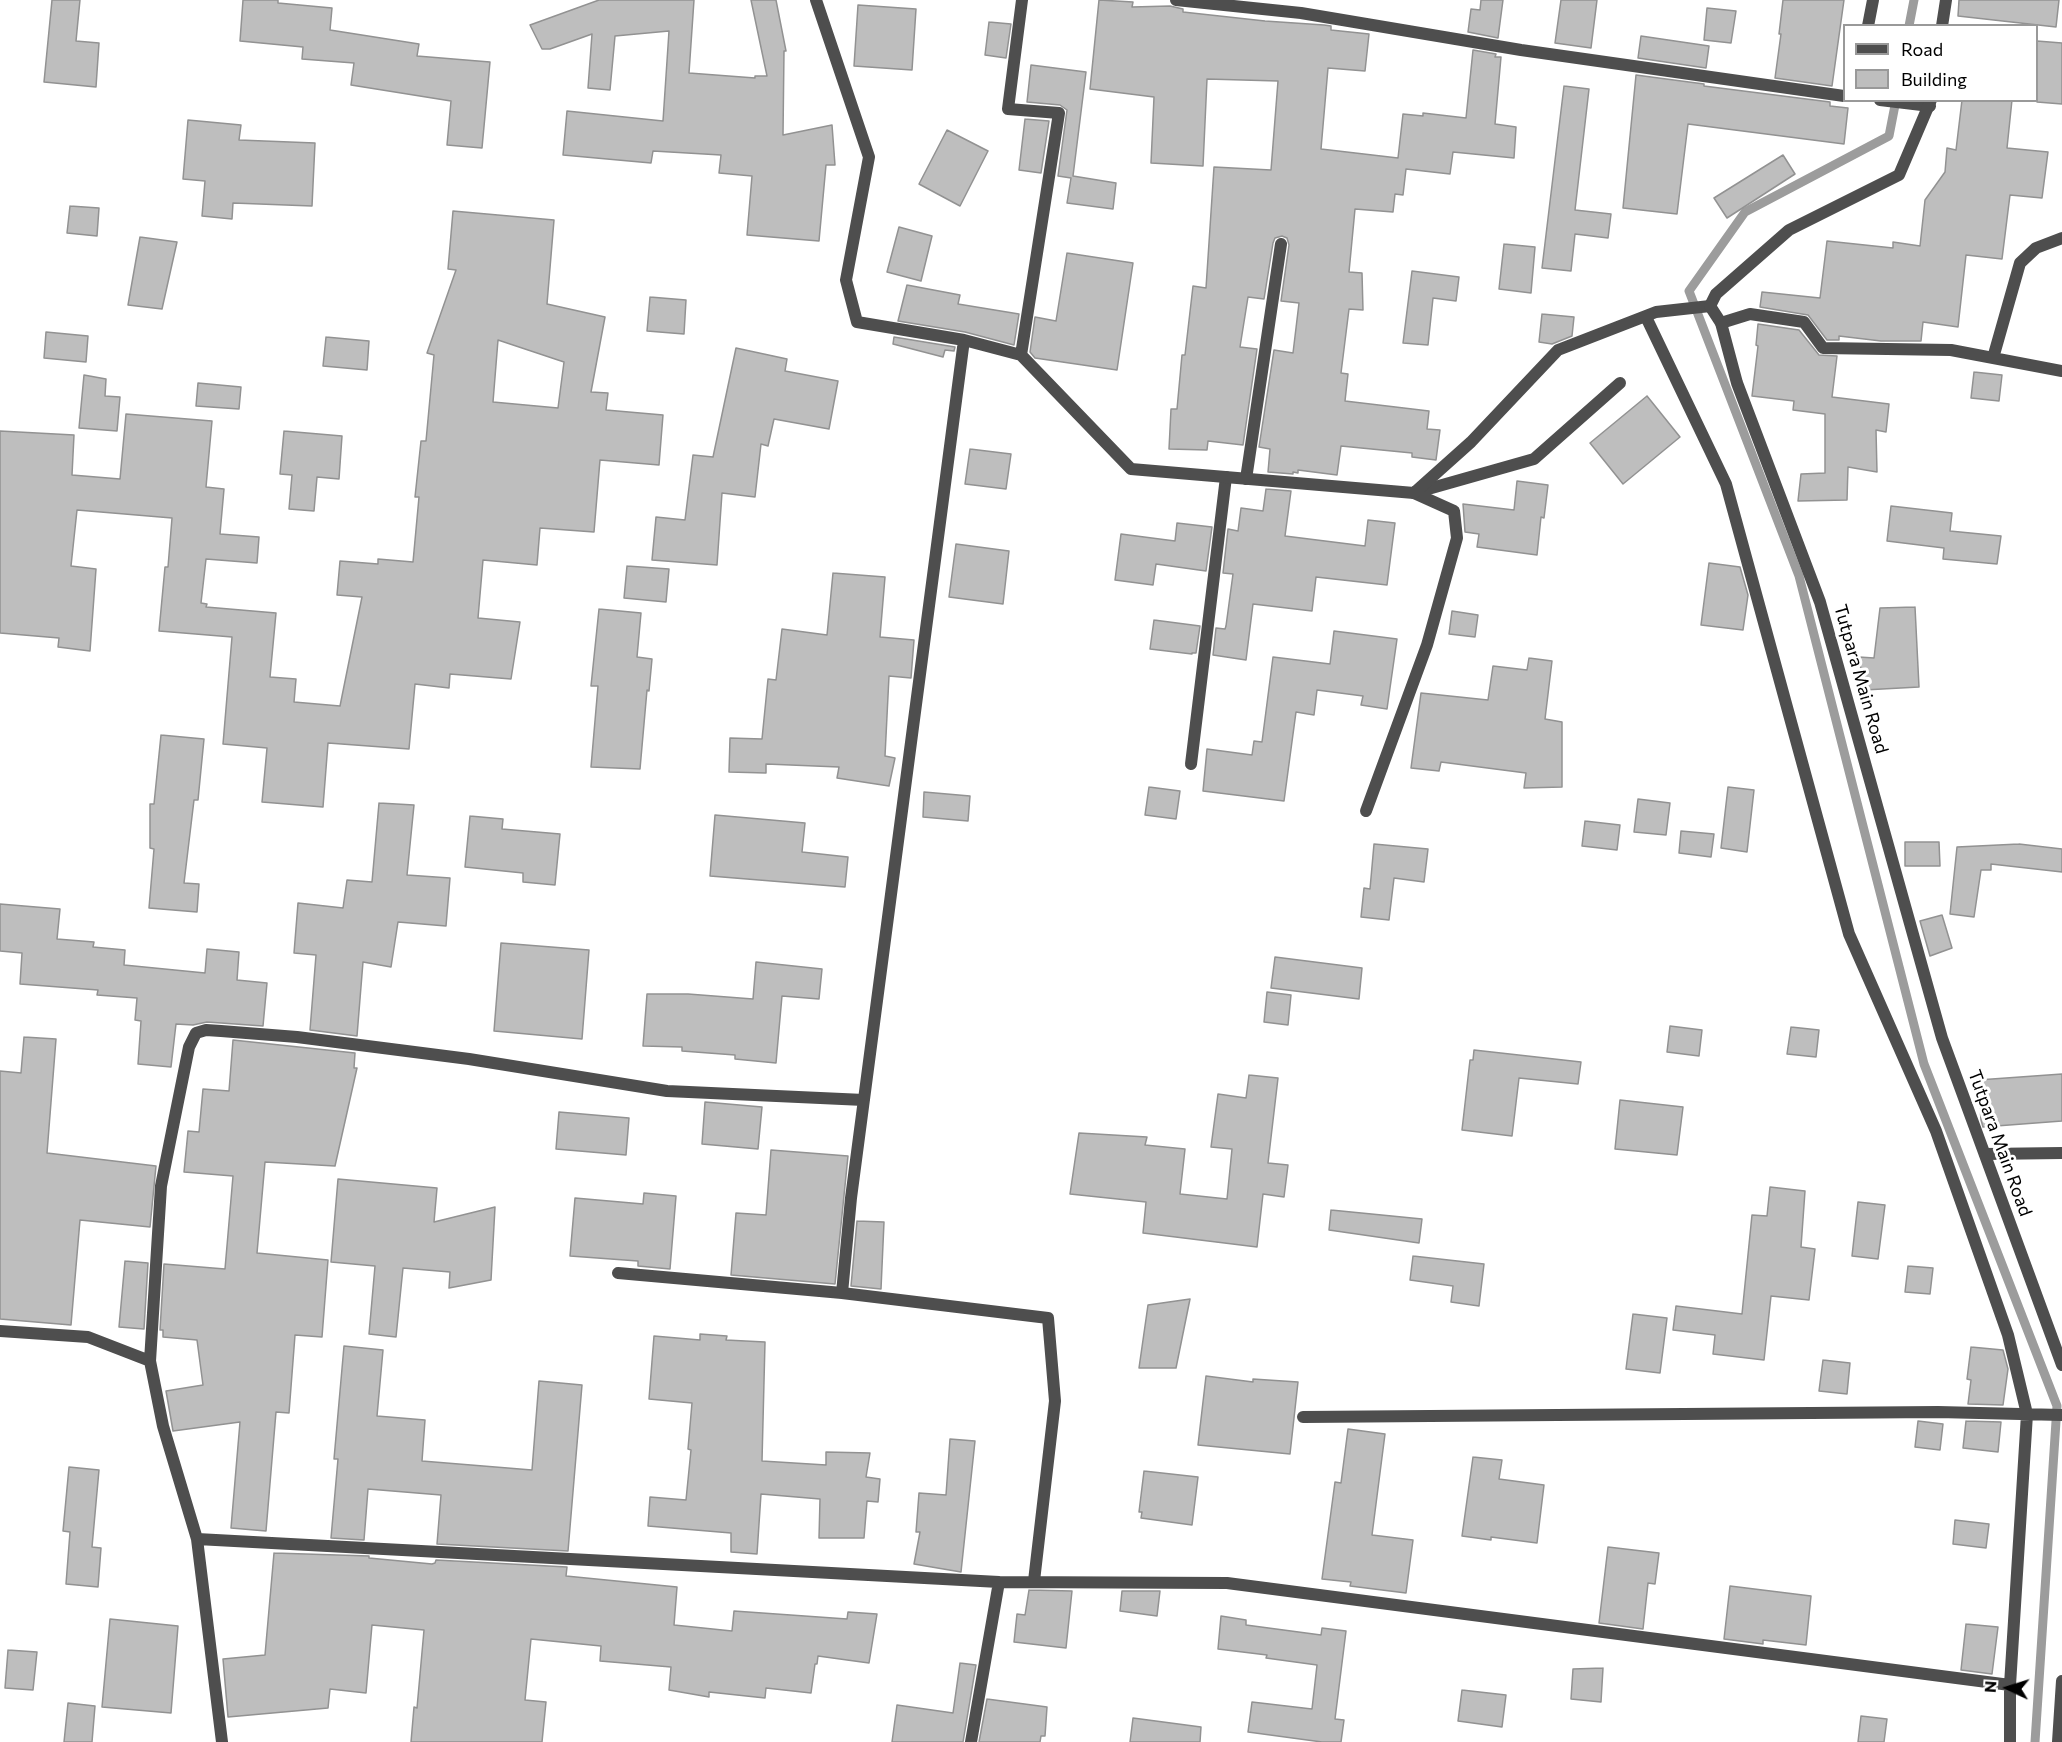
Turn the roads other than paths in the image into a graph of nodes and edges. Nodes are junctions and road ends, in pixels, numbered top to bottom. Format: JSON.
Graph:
{"nodes":[{"id":1,"x":816,"y":0,"type":"edge"},
{"id":2,"x":1022,"y":0,"type":"edge"},
{"id":3,"x":1176,"y":0,"type":"edge"},
{"id":4,"x":1873,"y":0,"type":"edge"},
{"id":5,"x":1946,"y":0,"type":"edge"},
{"id":6,"x":1868,"y":24,"type":"edge"},
{"id":7,"x":1942,"y":24,"type":"edge"},
{"id":8,"x":1843,"y":96,"type":"edge"},
{"id":9,"x":1896,"y":102,"type":"edge"},
{"id":10,"x":1930,"y":103,"type":"edge"},
{"id":11,"x":2062,"y":238,"type":"edge"},
{"id":12,"x":1281,"y":244,"type":"dead end"},
{"id":13,"x":1710,"y":306,"type":"junction"},
{"id":14,"x":1651,"y":315,"type":"junction"},
{"id":15,"x":1721,"y":323,"type":"junction"},
{"id":16,"x":964,"y":339,"type":"junction"},
{"id":17,"x":1022,"y":355,"type":"junction"},
{"id":18,"x":1992,"y":358,"type":"junction"},
{"id":19,"x":2062,"y":371,"type":"edge"},
{"id":20,"x":1620,"y":383,"type":"dead end"},
{"id":21,"x":1226,"y":477,"type":"junction"},
{"id":22,"x":1246,"y":479,"type":"junction"},
{"id":23,"x":1414,"y":493,"type":"junction"},
{"id":24,"x":1191,"y":764,"type":"dead end"},
{"id":25,"x":1366,"y":811,"type":"dead end"},
{"id":26,"x":864,"y":1100,"type":"junction"},
{"id":27,"x":2062,"y":1153,"type":"edge"},
{"id":28,"x":1984,"y":1154,"type":"junction"},
{"id":29,"x":618,"y":1273,"type":"dead end"},
{"id":30,"x":842,"y":1293,"type":"junction"},
{"id":31,"x":0,"y":1331,"type":"edge"},
{"id":32,"x":150,"y":1361,"type":"junction"},
{"id":33,"x":2062,"y":1365,"type":"edge"},
{"id":34,"x":2027,"y":1414,"type":"junction"},
{"id":35,"x":2062,"y":1415,"type":"edge"},
{"id":36,"x":1303,"y":1417,"type":"dead end"},
{"id":37,"x":197,"y":1539,"type":"junction"},
{"id":38,"x":1034,"y":1581,"type":"junction"},
{"id":39,"x":999,"y":1582,"type":"junction"},
{"id":40,"x":2062,"y":1681,"type":"edge"},
{"id":41,"x":2010,"y":1685,"type":"junction"},
{"id":42,"x":222,"y":1742,"type":"edge"},
{"id":43,"x":971,"y":1742,"type":"edge"},
{"id":44,"x":2010,"y":1742,"type":"edge"},
{"id":45,"x":2058,"y":1742,"type":"edge"}],
"edges":[{"from":1,"to":16,"type":"street"},
{"from":2,"to":17,"type":"street"},
{"from":3,"to":8,"type":"street"},
{"from":4,"to":6,"type":"street"},
{"from":5,"to":7,"type":"street"},
{"from":9,"to":10,"type":"street"},
{"from":10,"to":13,"type":"street"},
{"from":11,"to":18,"type":"street"},
{"from":12,"to":22,"type":"street"},
{"from":13,"to":14,"type":"street"},
{"from":13,"to":15,"type":"street","name":"Tutpara Main Road"},
{"from":14,"to":23,"type":"street"},
{"from":14,"to":34,"type":"street"},
{"from":15,"to":18,"type":"street"},
{"from":15,"to":28,"type":"street","name":"Tutpara Main Road"},
{"from":16,"to":17,"type":"street"},
{"from":16,"to":26,"type":"street"},
{"from":17,"to":21,"type":"street"},
{"from":18,"to":19,"type":"street"},
{"from":20,"to":23,"type":"street"},
{"from":21,"to":22,"type":"street"},
{"from":21,"to":24,"type":"street"},
{"from":22,"to":23,"type":"street"},
{"from":23,"to":25,"type":"street"},
{"from":26,"to":30,"type":"street"},
{"from":26,"to":32,"type":"street"},
{"from":27,"to":28,"type":"street"},
{"from":28,"to":33,"type":"street","name":"Tutpara Main Road"},
{"from":29,"to":30,"type":"street"},
{"from":30,"to":38,"type":"street"},
{"from":31,"to":32,"type":"street"},
{"from":32,"to":37,"type":"street"},
{"from":34,"to":35,"type":"street"},
{"from":34,"to":36,"type":"street"},
{"from":34,"to":41,"type":"street"},
{"from":37,"to":39,"type":"street"},
{"from":37,"to":42,"type":"street"},
{"from":38,"to":39,"type":"street"},
{"from":38,"to":41,"type":"street"},
{"from":39,"to":43,"type":"street"},
{"from":40,"to":45,"type":"street"},
{"from":41,"to":44,"type":"street"}]}
